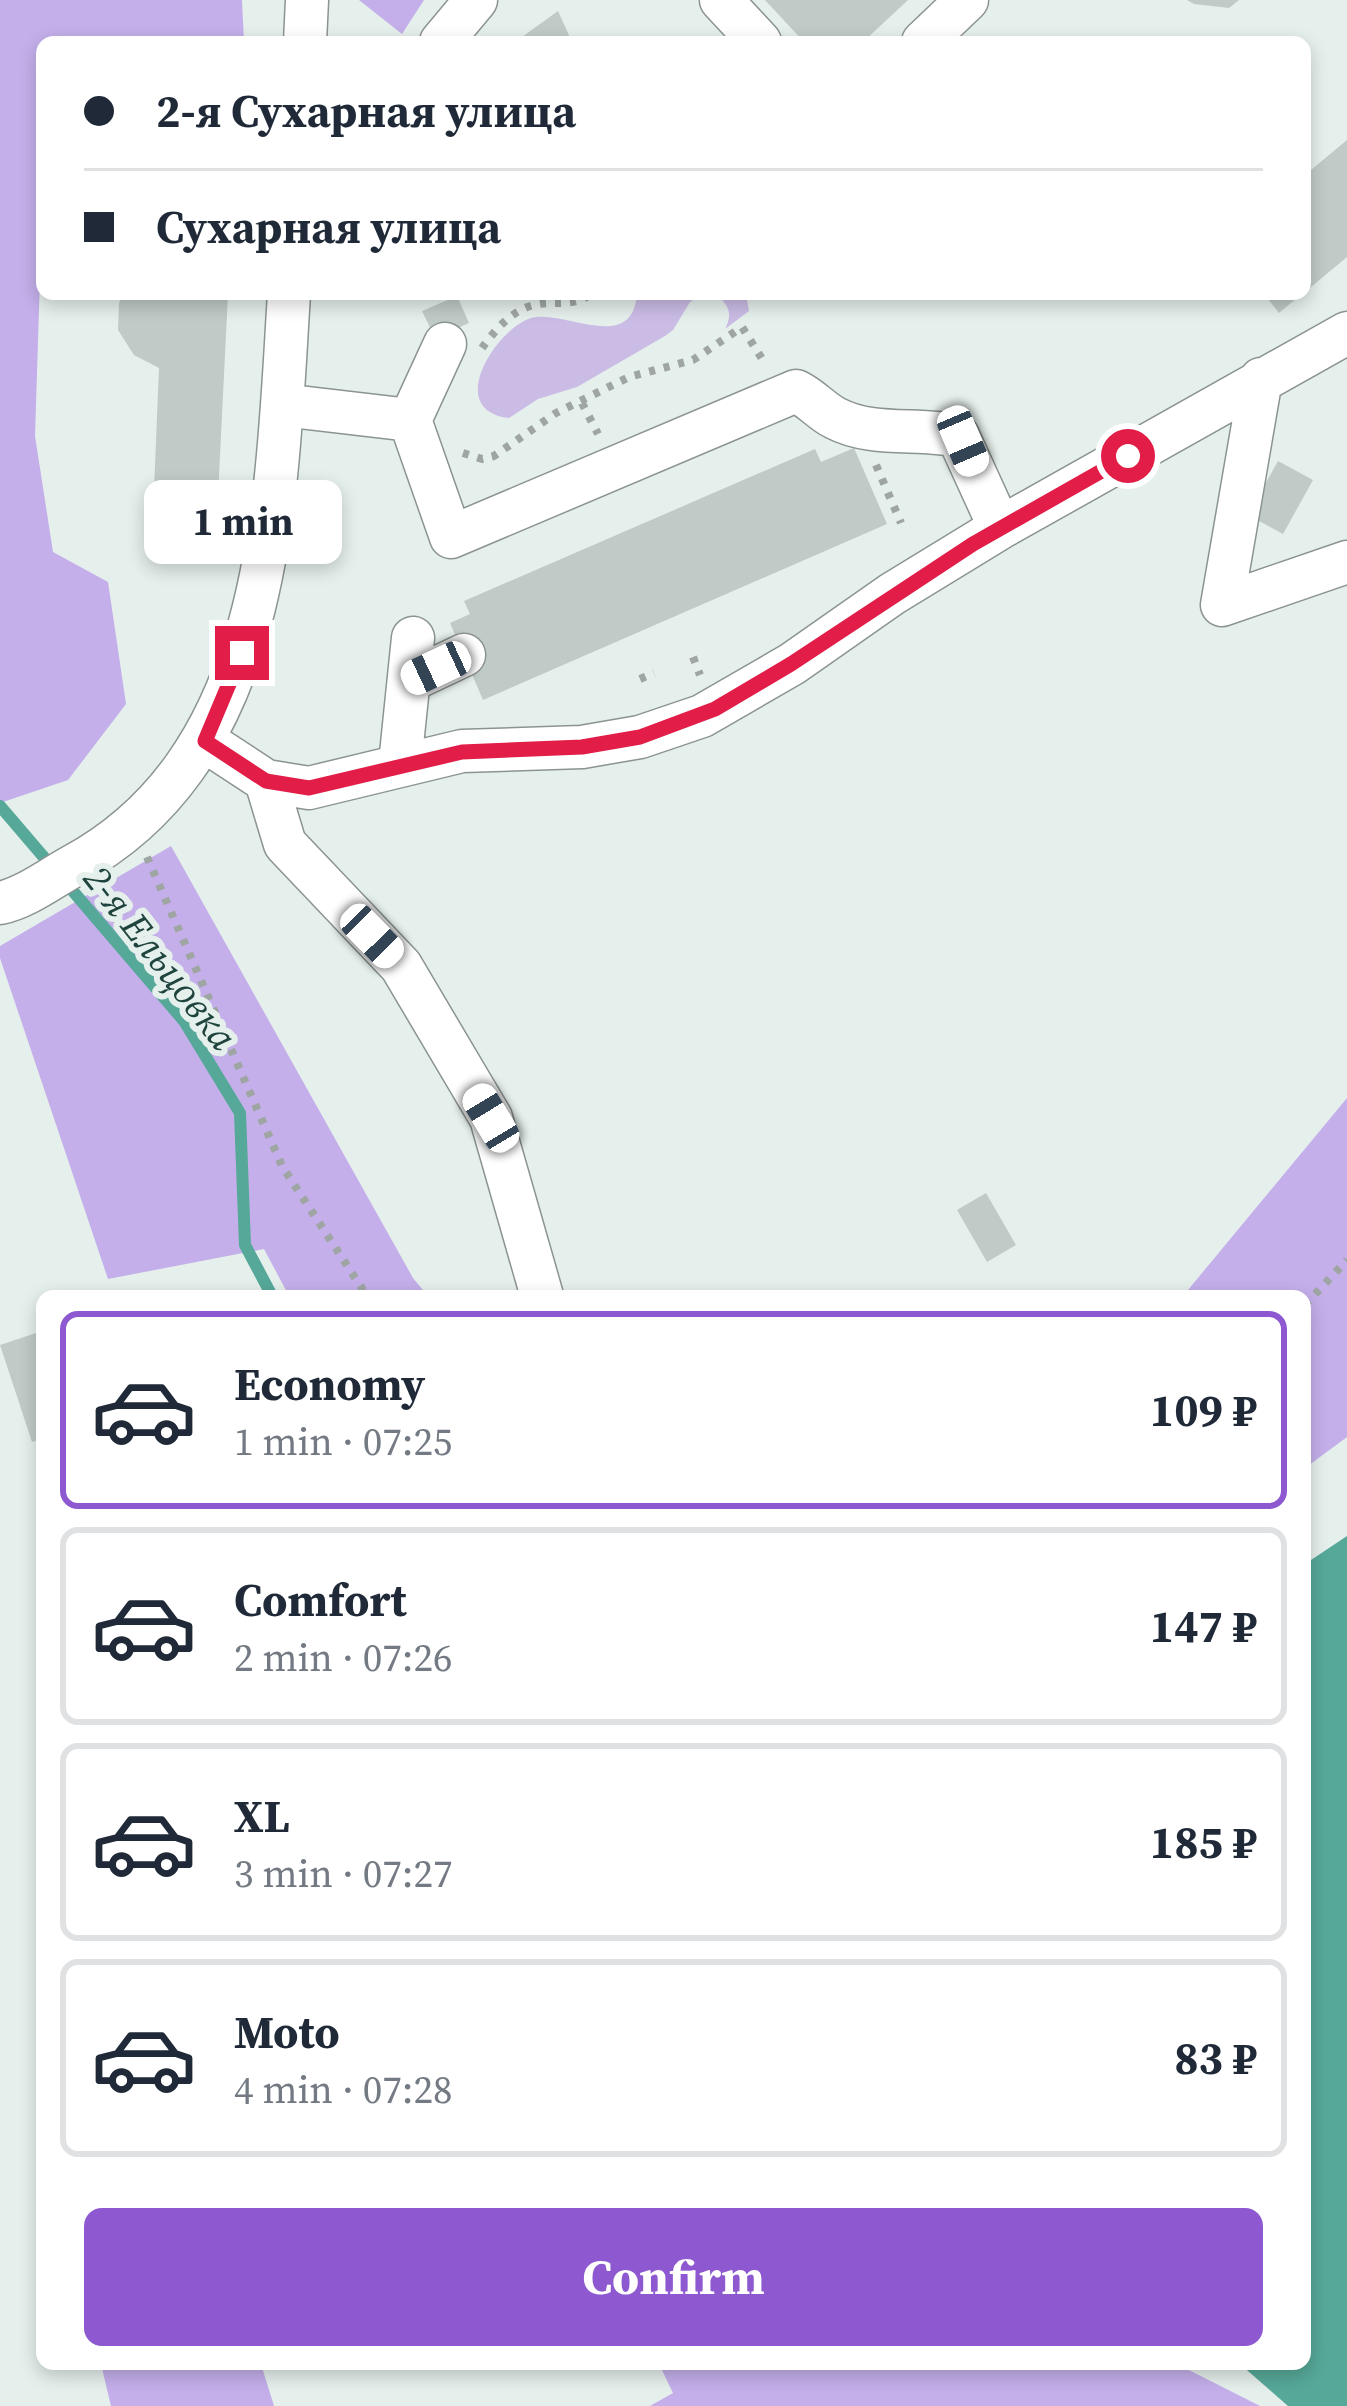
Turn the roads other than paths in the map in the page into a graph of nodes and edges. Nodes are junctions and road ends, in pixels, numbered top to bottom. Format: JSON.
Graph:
{"nodes":[{"id":1,"x":307,"y":0,"type":"edge"},
{"id":2,"x":476,"y":0,"type":"edge"},
{"id":3,"x":721,"y":0,"type":"edge"},
{"id":4,"x":967,"y":0,"type":"edge"},
{"id":5,"x":305,"y":36,"type":"edge"},
{"id":6,"x":446,"y":36,"type":"edge"},
{"id":7,"x":754,"y":36,"type":"edge"},
{"id":8,"x":929,"y":36,"type":"edge"},
{"id":9,"x":289,"y":300,"type":"edge"},
{"id":10,"x":1347,"y":332,"type":"edge"},
{"id":11,"x":461,"y":349,"type":"road end"},
{"id":12,"x":1262,"y":380,"type":"junction"},
{"id":13,"x":282,"y":405,"type":"junction"},
{"id":14,"x":410,"y":420,"type":"junction"},
{"id":15,"x":1000,"y":527,"type":"junction"},
{"id":16,"x":1347,"y":562,"type":"edge"},
{"id":17,"x":413,"y":638,"type":"dead end"},
{"id":18,"x":464,"y":656,"type":"dead end"},
{"id":19,"x":409,"y":681,"type":"junction"},
{"id":20,"x":205,"y":741,"type":"junction"},
{"id":21,"x":400,"y":764,"type":"junction"},
{"id":22,"x":266,"y":781,"type":"junction"},
{"id":23,"x":4,"y":902,"type":"edge"},
{"id":24,"x":540,"y":1290,"type":"edge"}],
"edges":[{"from":1,"to":5,"type":"street"},
{"from":2,"to":6,"type":"street"},
{"from":3,"to":7,"type":"street"},
{"from":4,"to":8,"type":"street"},
{"from":9,"to":13,"type":"street"},
{"from":10,"to":12,"type":"street"},
{"from":11,"to":14,"type":"street"},
{"from":12,"to":15,"type":"street"},
{"from":12,"to":16,"type":"street"},
{"from":13,"to":14,"type":"street"},
{"from":13,"to":20,"type":"street"},
{"from":14,"to":15,"type":"street"},
{"from":15,"to":21,"type":"street"},
{"from":17,"to":19,"type":"street"},
{"from":18,"to":19,"type":"street"},
{"from":19,"to":21,"type":"street"},
{"from":20,"to":22,"type":"street"},
{"from":20,"to":23,"type":"street"},
{"from":21,"to":22,"type":"street"},
{"from":22,"to":24,"type":"street"}]}
